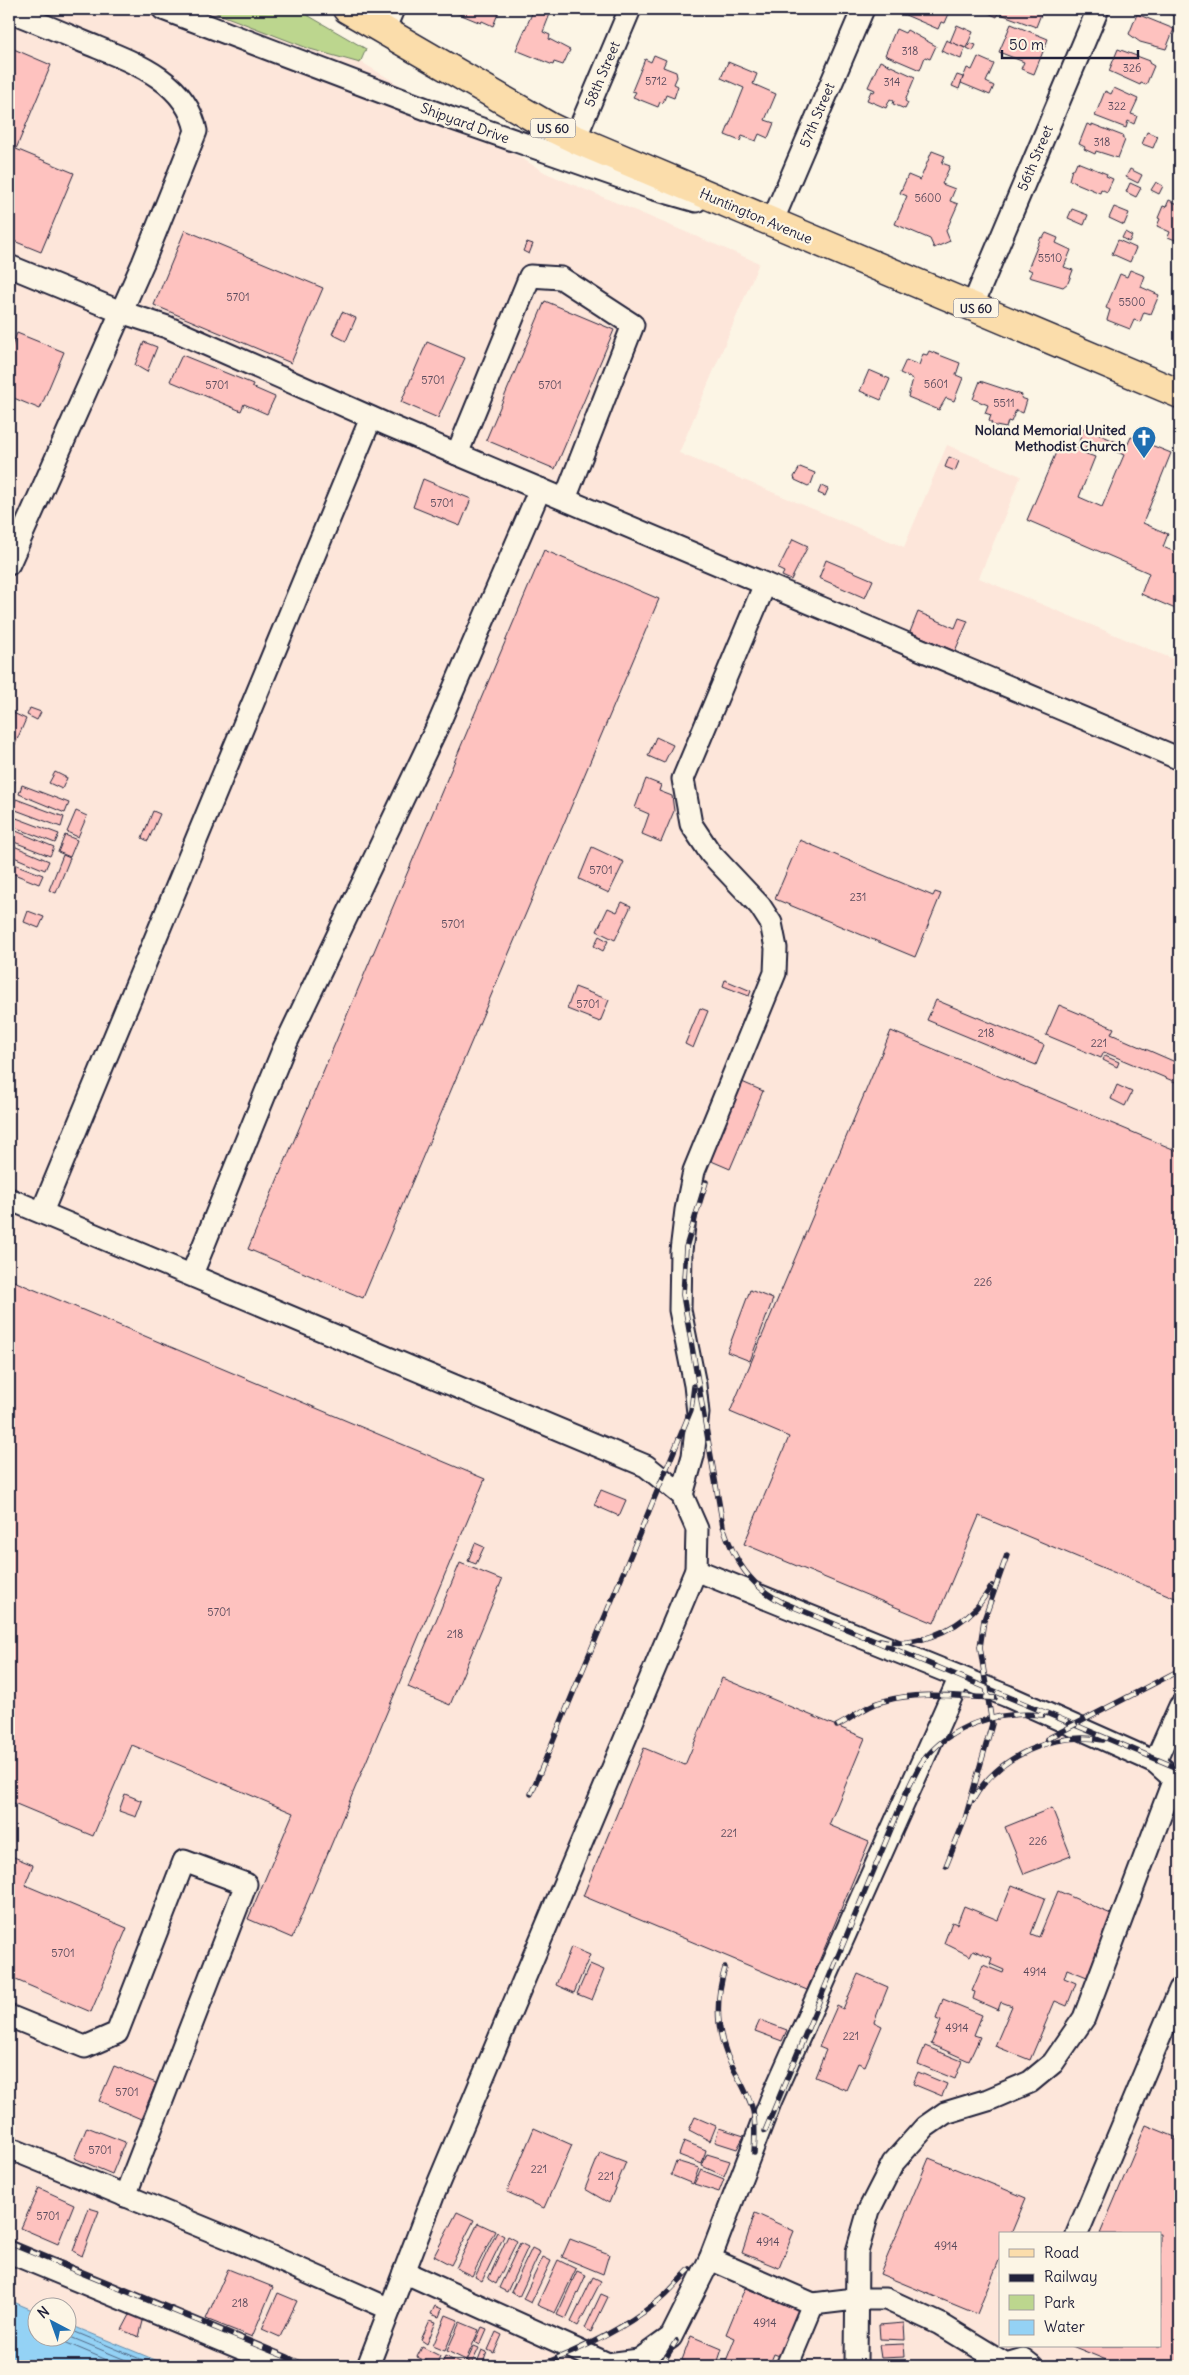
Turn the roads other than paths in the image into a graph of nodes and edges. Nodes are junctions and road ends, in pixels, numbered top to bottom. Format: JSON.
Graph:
{"nodes":[{"id":1,"x":163,"y":9,"type":"edge"},
{"id":2,"x":347,"y":9,"type":"edge"},
{"id":3,"x":630,"y":9,"type":"edge"},
{"id":4,"x":863,"y":9,"type":"edge"},
{"id":5,"x":1098,"y":9,"type":"edge"},
{"id":6,"x":9,"y":11,"type":"edge"},
{"id":7,"x":388,"y":19,"type":"edge"},
{"id":8,"x":575,"y":139,"type":"junction"},
{"id":9,"x":772,"y":222,"type":"junction"},
{"id":10,"x":9,"y":266,"type":"edge"},
{"id":11,"x":972,"y":307,"type":"junction"},
{"id":12,"x":121,"y":312,"type":"junction"},
{"id":13,"x":1178,"y":387,"type":"edge"},
{"id":14,"x":371,"y":418,"type":"junction"},
{"id":15,"x":457,"y":454,"type":"junction"},
{"id":16,"x":540,"y":489,"type":"junction"},
{"id":17,"x":565,"y":499,"type":"junction"},
{"id":18,"x":9,"y":564,"type":"edge"},
{"id":19,"x":765,"y":584,"type":"junction"},
{"id":20,"x":1180,"y":759,"type":"edge"},
{"id":21,"x":9,"y":1198,"type":"edge"},
{"id":22,"x":42,"y":1212,"type":"junction"},
{"id":23,"x":192,"y":1274,"type":"junction"},
{"id":24,"x":682,"y":1495,"type":"junction"},
{"id":25,"x":696,"y":1570,"type":"junction"},
{"id":26,"x":960,"y":1677,"type":"junction"},
{"id":27,"x":1180,"y":1706,"type":"edge"},
{"id":28,"x":1155,"y":1762,"type":"junction"},
{"id":29,"x":1177,"y":1780,"type":"edge"},
{"id":30,"x":1180,"y":1989,"type":"edge"},
{"id":31,"x":9,"y":2016,"type":"edge"},
{"id":32,"x":9,"y":2148,"type":"edge"},
{"id":33,"x":125,"y":2196,"type":"junction"},
{"id":34,"x":1078,"y":2232,"type":"edge"},
{"id":35,"x":9,"y":2252,"type":"edge"},
{"id":36,"x":710,"y":2259,"type":"junction"},
{"id":37,"x":404,"y":2272,"type":"junction"},
{"id":38,"x":855,"y":2300,"type":"junction"},
{"id":39,"x":813,"y":2304,"type":"junction"},
{"id":40,"x":390,"y":2309,"type":"junction"},
{"id":41,"x":1026,"y":2360,"type":"edge"},
{"id":42,"x":284,"y":2366,"type":"edge"},
{"id":43,"x":368,"y":2366,"type":"edge"},
{"id":44,"x":788,"y":2366,"type":"edge"},
{"id":45,"x":856,"y":2366,"type":"edge"}],
"edges":[{"from":1,"to":9,"type":"street","name":"Shipyard Drive"},
{"from":2,"to":7,"type":"main road","name":"Huntington Avenue","number":"US 60"},
{"from":3,"to":8,"type":"street","name":"58th Street"},
{"from":4,"to":9,"type":"street","name":"57th Street"},
{"from":5,"to":11,"type":"street","name":"56th Street"},
{"from":6,"to":12,"type":"street"},
{"from":7,"to":8,"type":"main road","name":"Huntington Avenue","number":"US 60"},
{"from":8,"to":9,"type":"main road","name":"Huntington Avenue","number":"US 60"},
{"from":9,"to":11,"type":"main road","name":"Huntington Avenue","number":"US 60"},
{"from":10,"to":12,"type":"street"},
{"from":11,"to":13,"type":"main road","name":"Huntington Avenue","number":"US 60"},
{"from":12,"to":14,"type":"street"},
{"from":12,"to":18,"type":"street"},
{"from":14,"to":15,"type":"street"},
{"from":14,"to":22,"type":"street"},
{"from":15,"to":16,"type":"street"},
{"from":15,"to":17,"type":"street"},
{"from":16,"to":17,"type":"street"},
{"from":16,"to":23,"type":"street"},
{"from":17,"to":19,"type":"street"},
{"from":19,"to":20,"type":"street"},
{"from":19,"to":24,"type":"street"},
{"from":21,"to":22,"type":"street"},
{"from":22,"to":23,"type":"street"},
{"from":23,"to":24,"type":"street"},
{"from":24,"to":25,"type":"street"},
{"from":25,"to":26,"type":"street"},
{"from":25,"to":37,"type":"street"},
{"from":26,"to":28,"type":"street"},
{"from":26,"to":36,"type":"street"},
{"from":27,"to":28,"type":"street"},
{"from":28,"to":29,"type":"street"},
{"from":29,"to":38,"type":"street"},
{"from":30,"to":34,"type":"street"},
{"from":31,"to":33,"type":"street"},
{"from":32,"to":33,"type":"street"},
{"from":33,"to":40,"type":"street"},
{"from":35,"to":42,"type":"street"},
{"from":36,"to":37,"type":"street"},
{"from":36,"to":39,"type":"street"},
{"from":37,"to":40,"type":"street"},
{"from":38,"to":39,"type":"street"},
{"from":38,"to":41,"type":"street"},
{"from":38,"to":45,"type":"street"},
{"from":39,"to":44,"type":"street"},
{"from":40,"to":43,"type":"street"}]}
